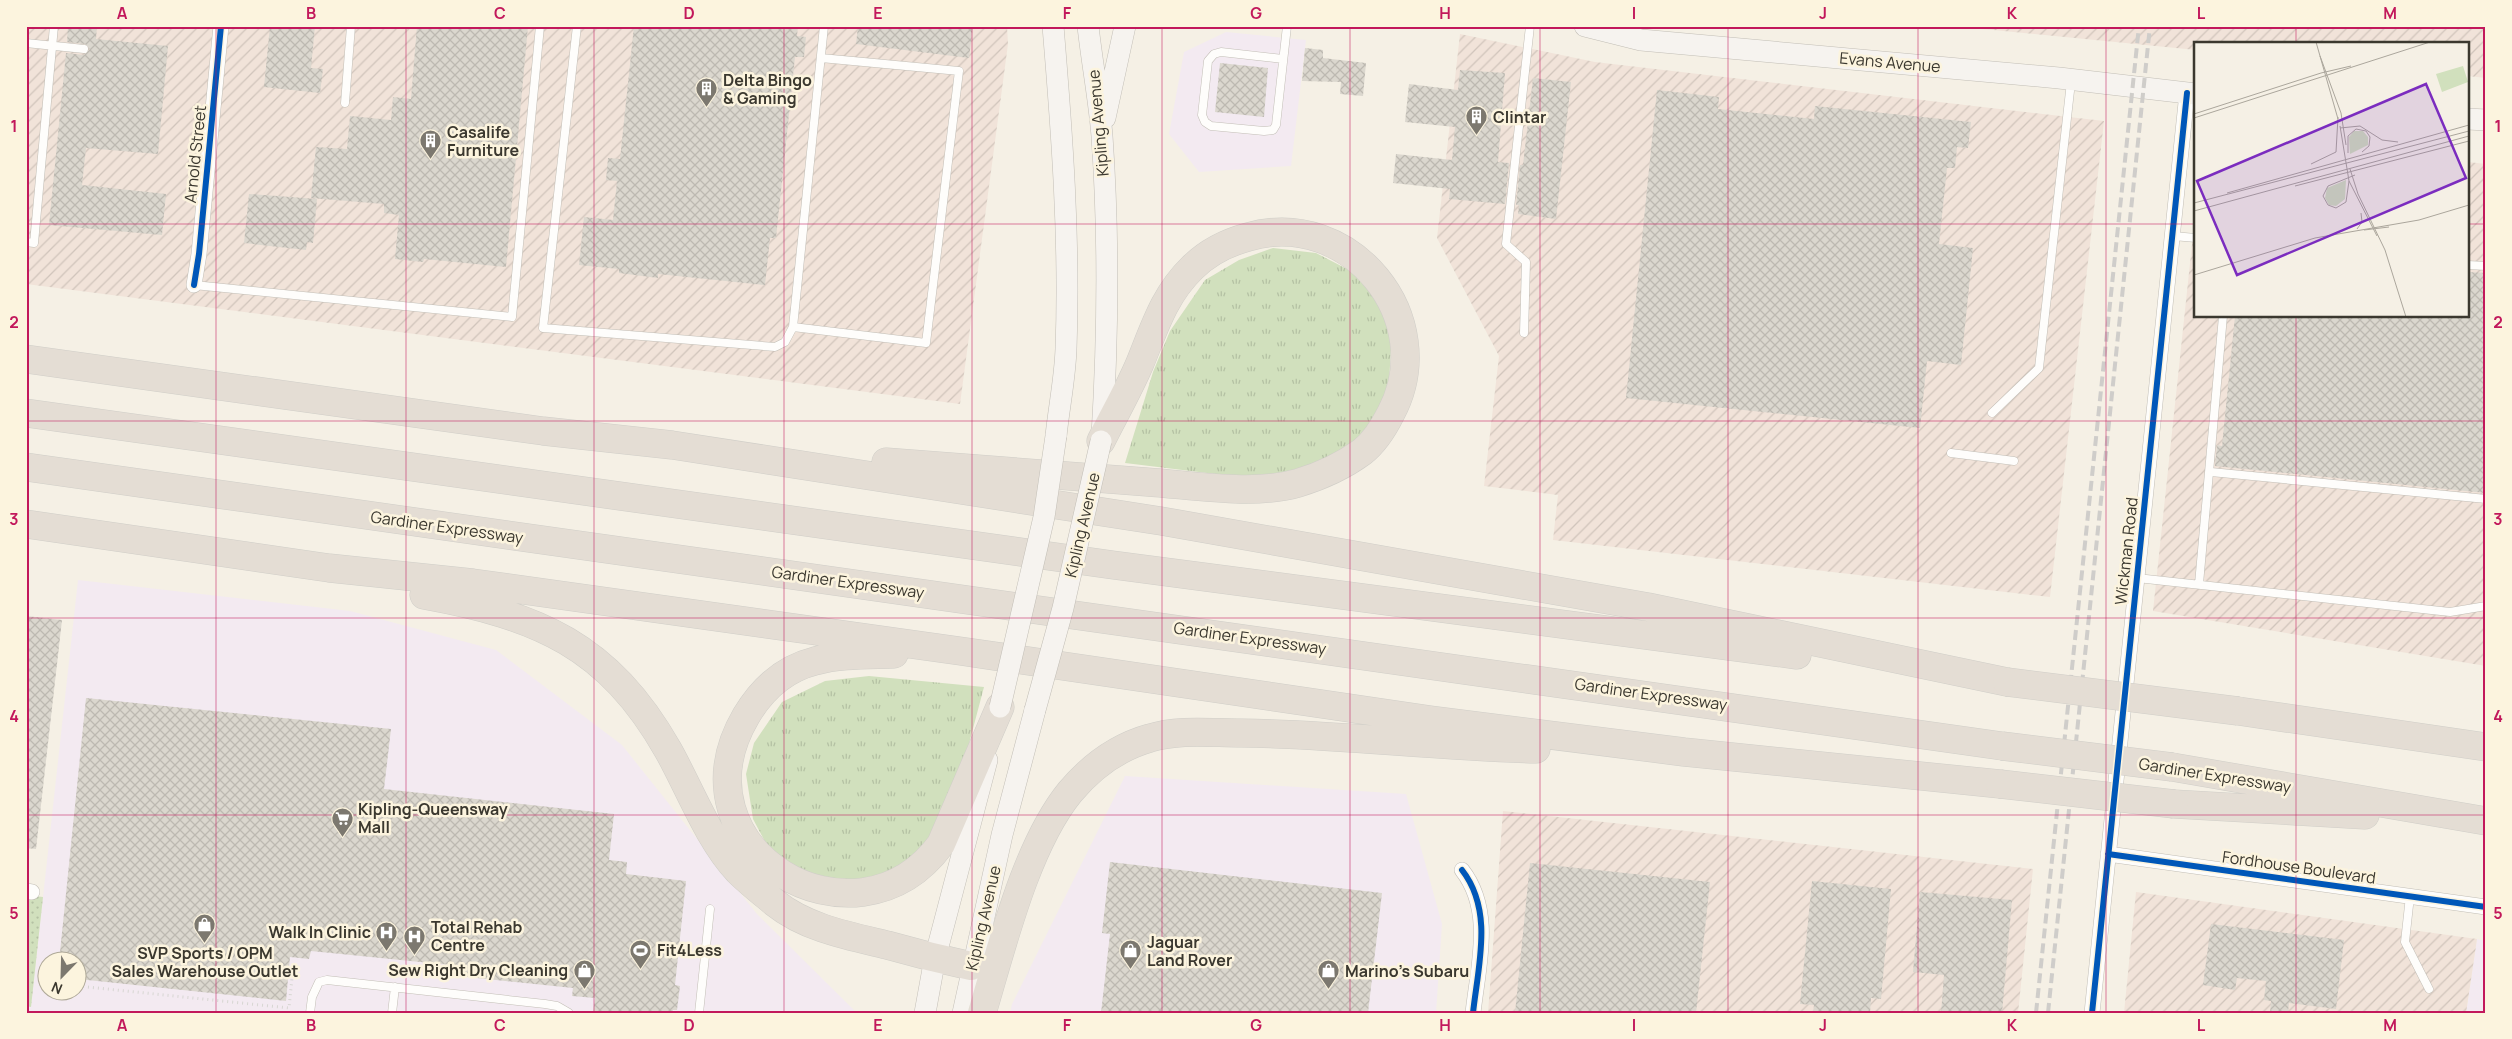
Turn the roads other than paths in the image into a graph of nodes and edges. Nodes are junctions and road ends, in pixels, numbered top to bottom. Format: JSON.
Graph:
{"nodes":[{"id":1,"x":54,"y":26,"type":"edge"},
{"id":2,"x":221,"y":26,"type":"edge"},
{"id":3,"x":351,"y":26,"type":"edge"},
{"id":4,"x":540,"y":26,"type":"edge"},
{"id":5,"x":577,"y":26,"type":"edge"},
{"id":6,"x":824,"y":26,"type":"edge"},
{"id":7,"x":1053,"y":26,"type":"edge"},
{"id":8,"x":1088,"y":26,"type":"edge"},
{"id":9,"x":1125,"y":26,"type":"edge"},
{"id":10,"x":1287,"y":26,"type":"edge"},
{"id":11,"x":1530,"y":26,"type":"edge"},
{"id":12,"x":1585,"y":26,"type":"edge"},
{"id":13,"x":26,"y":43,"type":"edge"},
{"id":14,"x":52,"y":46,"type":"junction"},
{"id":15,"x":84,"y":49,"type":"dead end"},
{"id":16,"x":821,"y":58,"type":"junction"},
{"id":17,"x":1283,"y":59,"type":"junction"},
{"id":18,"x":2072,"y":79,"type":"junction"},
{"id":19,"x":2191,"y":93,"type":"edge"},
{"id":20,"x":345,"y":103,"type":"dead end"},
{"id":21,"x":2470,"y":119,"type":"edge"},
{"id":22,"x":2486,"y":120,"type":"edge"},
{"id":23,"x":1102,"y":135,"type":"junction"},
{"id":24,"x":2173,"y":236,"type":"junction"},
{"id":25,"x":2194,"y":238,"type":"edge"},
{"id":26,"x":26,"y":242,"type":"edge"},
{"id":27,"x":2470,"y":264,"type":"edge"},
{"id":28,"x":2486,"y":266,"type":"edge"},
{"id":29,"x":194,"y":285,"type":"joint"},
{"id":30,"x":2224,"y":318,"type":"edge"},
{"id":31,"x":793,"y":328,"type":"junction"},
{"id":32,"x":1524,"y":334,"type":"dead end"},
{"id":33,"x":26,"y":359,"type":"edge"},
{"id":34,"x":26,"y":413,"type":"edge"},
{"id":35,"x":1992,"y":413,"type":"dead end"},
{"id":36,"x":1101,"y":441,"type":"junction"},
{"id":37,"x":672,"y":445,"type":"junction"},
{"id":38,"x":1951,"y":454,"type":"dead end"},
{"id":39,"x":2014,"y":461,"type":"dead end"},
{"id":40,"x":26,"y":468,"type":"edge"},
{"id":41,"x":2211,"y":472,"type":"junction"},
{"id":42,"x":2486,"y":499,"type":"edge"},
{"id":43,"x":26,"y":524,"type":"edge"},
{"id":44,"x":329,"y":568,"type":"junction"},
{"id":45,"x":2137,"y":578,"type":"junction"},
{"id":46,"x":2199,"y":584,"type":"junction"},
{"id":47,"x":2486,"y":606,"type":"edge"},
{"id":48,"x":960,"y":651,"type":"junction"},
{"id":49,"x":2006,"y":682,"type":"junction"},
{"id":50,"x":1000,"y":707,"type":"junction"},
{"id":51,"x":2486,"y":747,"type":"edge"},
{"id":52,"x":1684,"y":752,"type":"junction"},
{"id":53,"x":2479,"y":820,"type":"edge"},
{"id":54,"x":2108,"y":854,"type":"junction"},
{"id":55,"x":1462,"y":870,"type":"dead end"},
{"id":56,"x":2410,"y":896,"type":"junction"},
{"id":57,"x":2486,"y":907,"type":"edge"},
{"id":58,"x":710,"y":909,"type":"dead end"},
{"id":59,"x":936,"y":958,"type":"junction"},
{"id":60,"x":971,"y":966,"type":"junction"},
{"id":61,"x":395,"y":988,"type":"junction"},
{"id":62,"x":2429,"y":989,"type":"dead end"},
{"id":63,"x":310,"y":1013,"type":"edge"},
{"id":64,"x":392,"y":1013,"type":"edge"},
{"id":65,"x":569,"y":1013,"type":"edge"},
{"id":66,"x":699,"y":1013,"type":"edge"},
{"id":67,"x":925,"y":1013,"type":"edge"},
{"id":68,"x":963,"y":1013,"type":"edge"},
{"id":69,"x":982,"y":1013,"type":"edge"},
{"id":70,"x":1472,"y":1013,"type":"edge"},
{"id":71,"x":2092,"y":1013,"type":"edge"}],
"edges":[{"from":1,"to":14,"type":"lane"},
{"from":2,"to":29,"type":"street","name":"Arnold Street"},
{"from":3,"to":20,"type":"lane"},
{"from":4,"to":29,"type":"lane"},
{"from":5,"to":31,"type":"lane"},
{"from":6,"to":16,"type":"lane"},
{"from":7,"to":50,"type":"main road","name":"Kipling Avenue","bridge":true},
{"from":8,"to":23,"type":"main road","name":"Kipling Avenue"},
{"from":9,"to":23,"type":"main road"},
{"from":10,"to":17,"type":"lane"},
{"from":11,"to":32,"type":"lane"},
{"from":12,"to":18,"type":"main road","name":"Evans Avenue"},
{"from":13,"to":14,"type":"lane"},
{"from":14,"to":15,"type":"lane"},
{"from":14,"to":26,"type":"lane"},
{"from":16,"to":31,"type":"lane"},
{"from":16,"to":31,"type":"lane"},
{"from":17,"to":17,"type":"lane"},
{"from":18,"to":19,"type":"main road","name":"Evans Avenue"},
{"from":18,"to":35,"type":"lane"},
{"from":19,"to":24,"type":"street","name":"Wickman Road"},
{"from":21,"to":22,"type":"main road"},
{"from":23,"to":36,"type":"main road","name":"Kipling Avenue"},
{"from":24,"to":25,"type":"lane"},
{"from":24,"to":45,"type":"street","name":"Wickman Road"},
{"from":27,"to":28,"type":"lane"},
{"from":30,"to":41,"type":"lane"},
{"from":33,"to":37,"type":"highway"},
{"from":34,"to":49,"type":"highway"},
{"from":36,"to":37,"type":"highway"},
{"from":36,"to":60,"type":"main road","name":"Kipling Avenue","bridge":true},
{"from":37,"to":49,"type":"highway"},
{"from":38,"to":39,"type":"lane"},
{"from":40,"to":53,"type":"highway","name":"Gardiner Expressway","bridge":true},
{"from":41,"to":42,"type":"lane"},
{"from":41,"to":46,"type":"lane"},
{"from":43,"to":44,"type":"highway","name":"Gardiner Expressway"},
{"from":44,"to":48,"type":"highway","name":"Gardiner Expressway"},
{"from":44,"to":59,"type":"highway"},
{"from":45,"to":46,"type":"lane"},
{"from":45,"to":54,"type":"street","name":"Wickman Road"},
{"from":46,"to":47,"type":"lane"},
{"from":48,"to":50,"type":"highway"},
{"from":48,"to":52,"type":"highway","name":"Gardiner Expressway"},
{"from":49,"to":51,"type":"highway","bridge":true},
{"from":50,"to":59,"type":"main road","name":"Kipling Avenue"},
{"from":52,"to":53,"type":"highway","name":"Gardiner Expressway","bridge":true},
{"from":52,"to":69,"type":"highway"},
{"from":54,"to":56,"type":"street","name":"Fordhouse Boulevard"},
{"from":54,"to":71,"type":"street","name":"Wickman Road"},
{"from":55,"to":70,"type":"street"},
{"from":56,"to":57,"type":"street","name":"Fordhouse Boulevard"},
{"from":56,"to":62,"type":"lane"},
{"from":58,"to":66,"type":"lane"},
{"from":59,"to":60,"type":"highway"},
{"from":59,"to":67,"type":"main road","name":"Kipling Avenue"},
{"from":60,"to":68,"type":"main road","name":"Kipling Avenue"},
{"from":61,"to":63,"type":"lane"},
{"from":61,"to":64,"type":"lane"},
{"from":61,"to":65,"type":"lane"}]}
